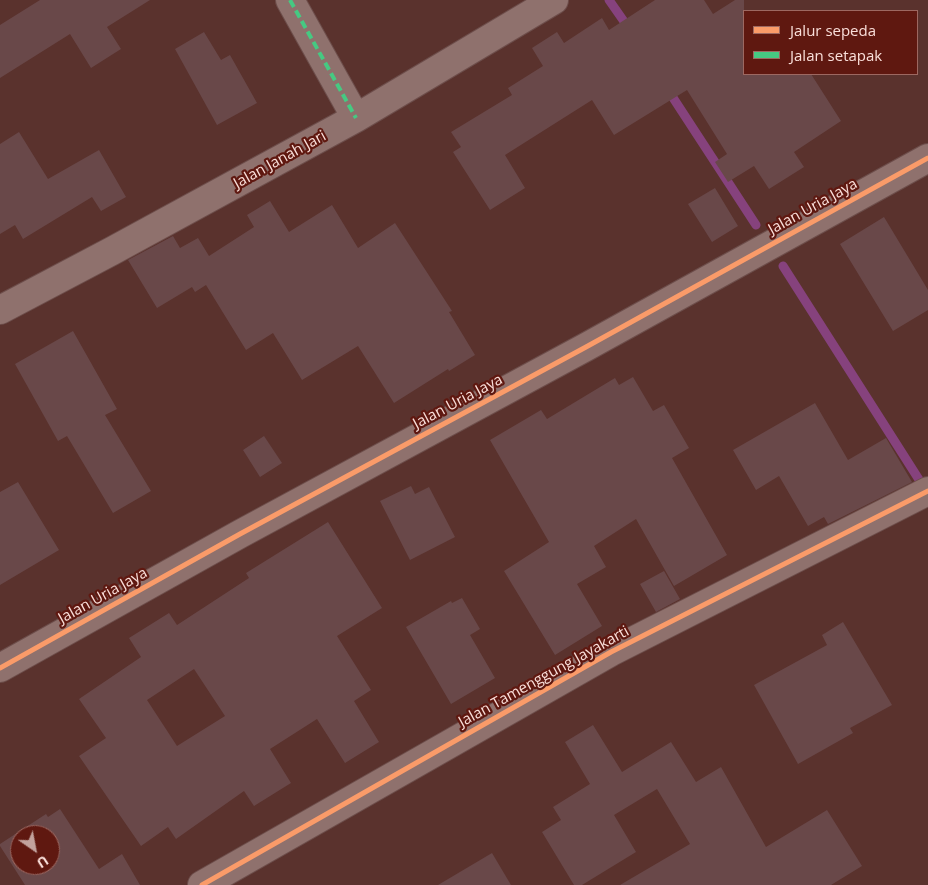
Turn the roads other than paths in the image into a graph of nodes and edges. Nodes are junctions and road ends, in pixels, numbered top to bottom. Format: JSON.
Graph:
{"nodes":[{"id":1,"x":290,"y":0,"type":"edge"},
{"id":2,"x":554,"y":0,"type":"edge"},
{"id":3,"x":356,"y":118,"type":"junction"},
{"id":4,"x":928,"y":158,"type":"edge"},
{"id":5,"x":0,"y":310,"type":"edge"},
{"id":6,"x":917,"y":497,"type":"edge"},
{"id":7,"x":0,"y":668,"type":"edge"},
{"id":8,"x":202,"y":885,"type":"edge"}],
"edges":[{"from":1,"to":3,"type":"street"},
{"from":2,"to":3,"type":"street","name":"Jalan Janah Jari"},
{"from":3,"to":5,"type":"street","name":"Jalan Janah Jari"},
{"from":4,"to":7,"type":"street","name":"Jalan Uria Jaya"},
{"from":6,"to":8,"type":"street","name":"Jalan Tamenggung Jayakarti"}]}
